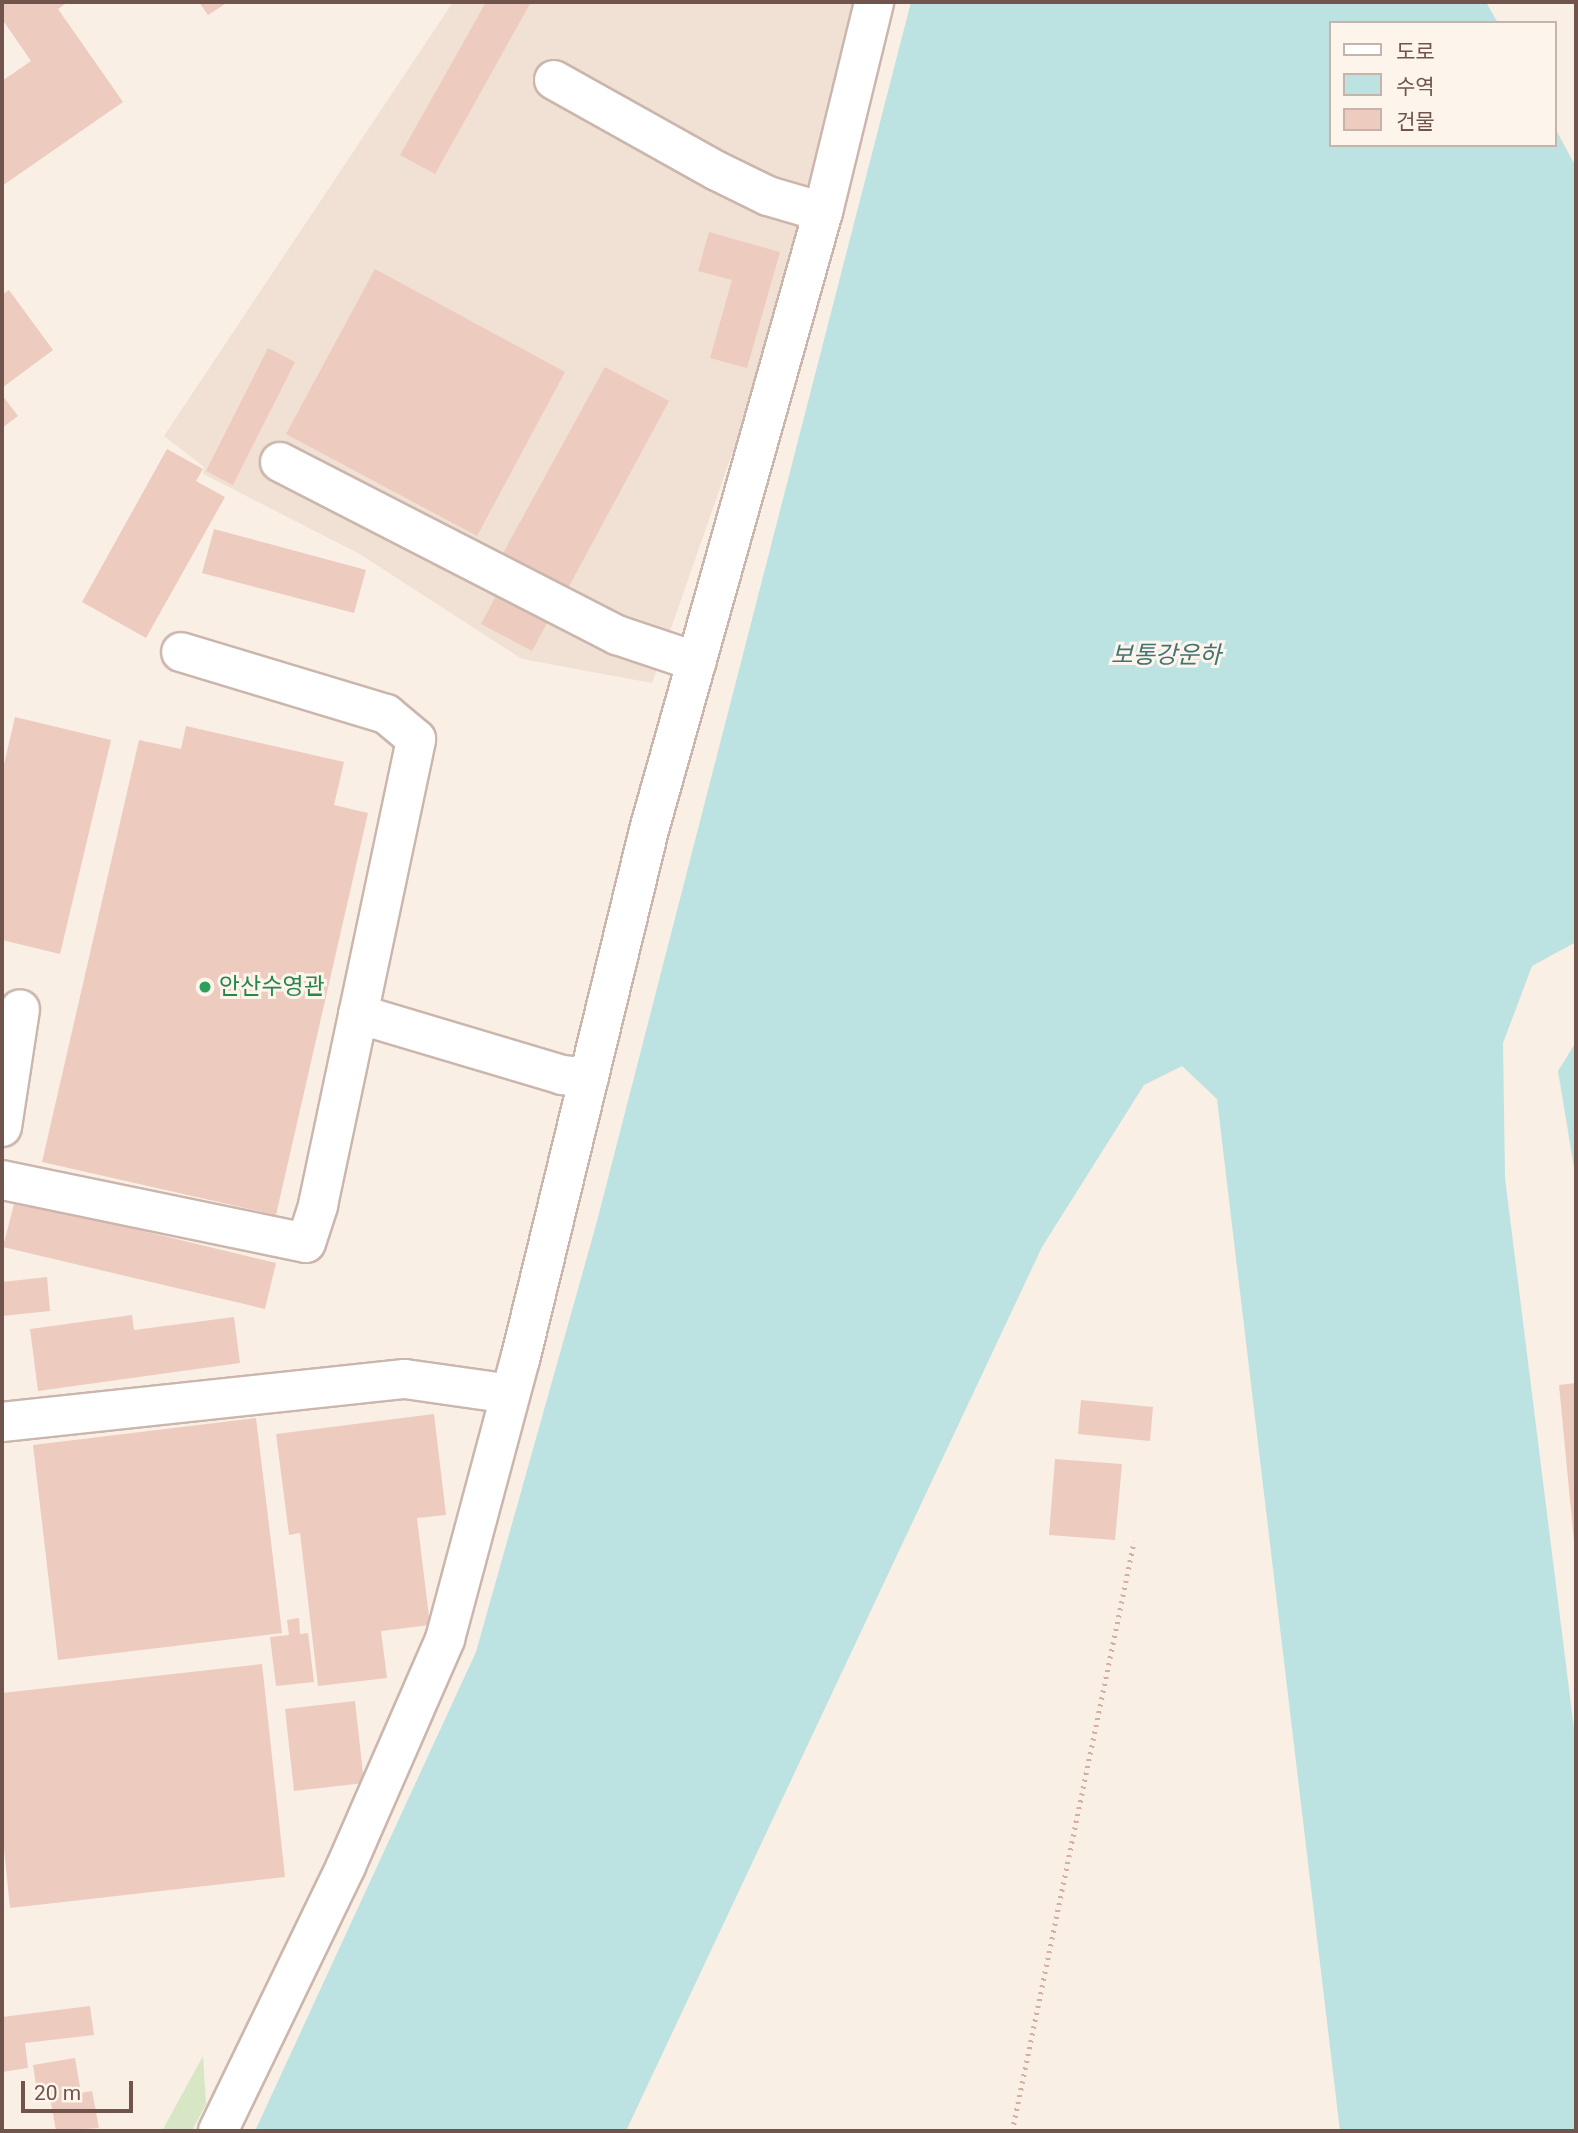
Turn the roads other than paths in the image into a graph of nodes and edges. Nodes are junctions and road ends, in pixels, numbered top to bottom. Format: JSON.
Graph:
{"nodes":[{"id":1,"x":874,"y":2,"type":"edge"},
{"id":2,"x":554,"y":80,"type":"dead end"},
{"id":3,"x":823,"y":212,"type":"junction"},
{"id":4,"x":280,"y":462,"type":"dead end"},
{"id":5,"x":181,"y":652,"type":"dead end"},
{"id":6,"x":697,"y":663,"type":"junction"},
{"id":7,"x":20,"y":1009,"type":"dead end"},
{"id":8,"x":358,"y":1014,"type":"junction"},
{"id":9,"x":589,"y":1078,"type":"junction"},
{"id":10,"x":2,"y":1127,"type":"edge"},
{"id":11,"x":2,"y":1180,"type":"edge"},
{"id":12,"x":510,"y":1394,"type":"junction"},
{"id":13,"x":2,"y":1422,"type":"edge"},
{"id":14,"x":218,"y":2131,"type":"edge"}],
"edges":[{"from":1,"to":3,"type":"street"},
{"from":2,"to":3,"type":"street"},
{"from":3,"to":6,"type":"street"},
{"from":4,"to":6,"type":"street"},
{"from":5,"to":8,"type":"street"},
{"from":6,"to":9,"type":"street"},
{"from":7,"to":10,"type":"street"},
{"from":8,"to":9,"type":"street"},
{"from":8,"to":11,"type":"street"},
{"from":9,"to":12,"type":"street"},
{"from":12,"to":13,"type":"street"},
{"from":12,"to":14,"type":"street"}]}
